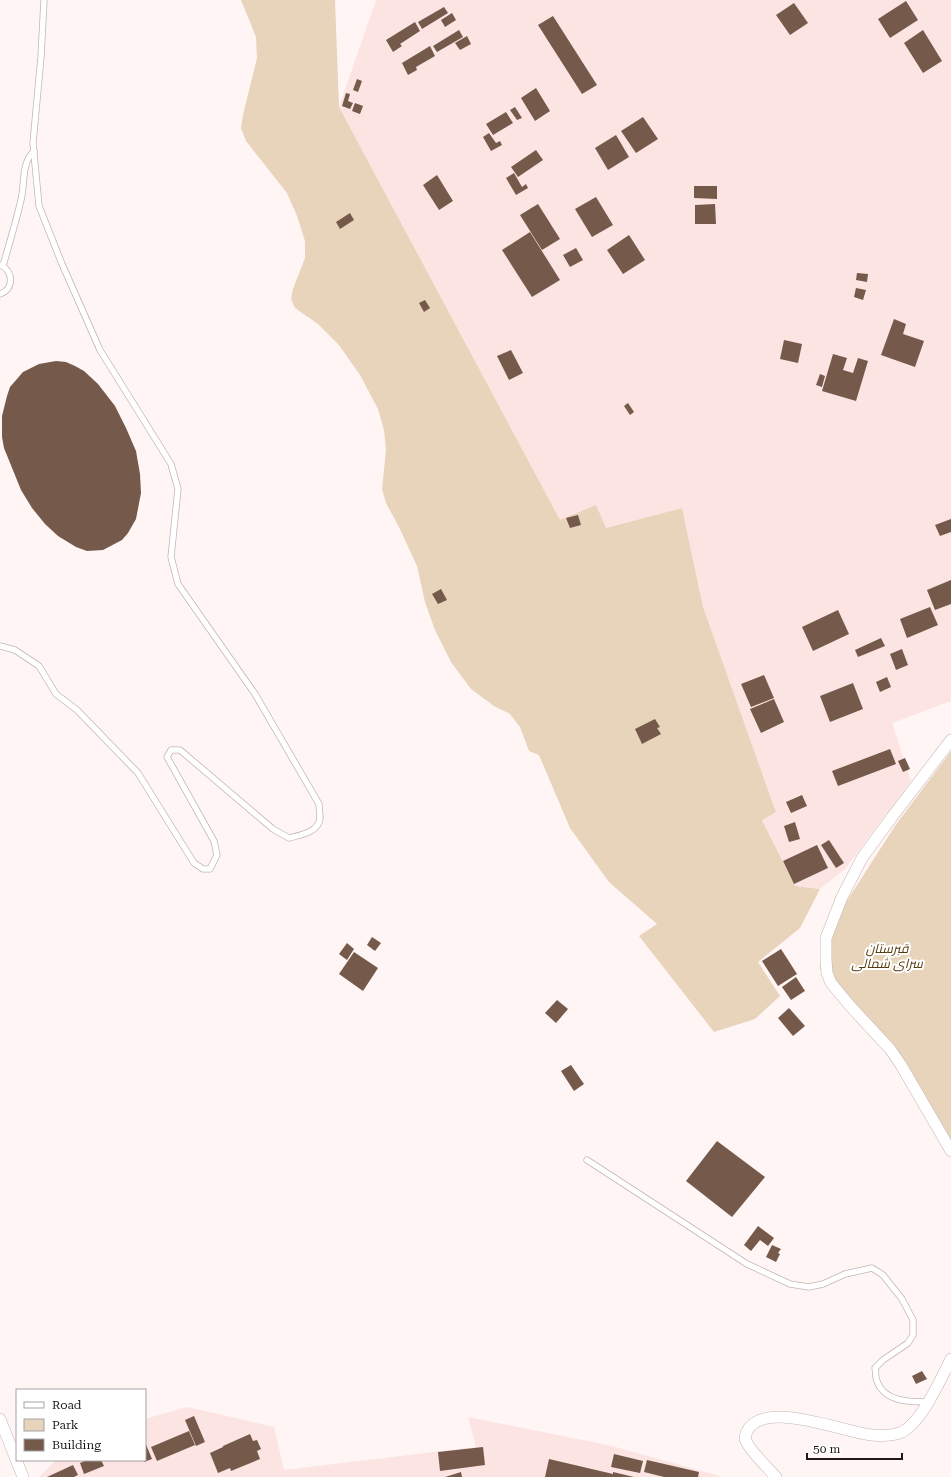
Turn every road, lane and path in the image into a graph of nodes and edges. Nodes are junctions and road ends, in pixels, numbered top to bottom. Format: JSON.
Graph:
{"nodes":[{"id":1,"x":44,"y":0,"type":"edge"},
{"id":2,"x":34,"y":151,"type":"junction"},
{"id":3,"x":2,"y":266,"type":"edge"},
{"id":4,"x":0,"y":294,"type":"edge"},
{"id":5,"x":0,"y":646,"type":"edge"},
{"id":6,"x":951,"y":740,"type":"edge"},
{"id":7,"x":951,"y":1151,"type":"edge"},
{"id":8,"x":587,"y":1160,"type":"dead end"},
{"id":9,"x":951,"y":1359,"type":"edge"},
{"id":10,"x":928,"y":1402,"type":"junction"},
{"id":11,"x":0,"y":1419,"type":"edge"},
{"id":12,"x":16,"y":1459,"type":"edge"},
{"id":13,"x":17,"y":1461,"type":"edge"},
{"id":14,"x":23,"y":1477,"type":"edge"},
{"id":15,"x":776,"y":1477,"type":"edge"}],
"edges":[{"from":1,"to":2,"type":"lane"},
{"from":2,"to":3,"type":"lane"},
{"from":2,"to":5,"type":"lane"},
{"from":3,"to":4,"type":"lane"},
{"from":6,"to":7,"type":"street"},
{"from":8,"to":10,"type":"lane"},
{"from":9,"to":10,"type":"street"},
{"from":10,"to":15,"type":"street"},
{"from":11,"to":12,"type":"street"},
{"from":13,"to":14,"type":"street"}]}
